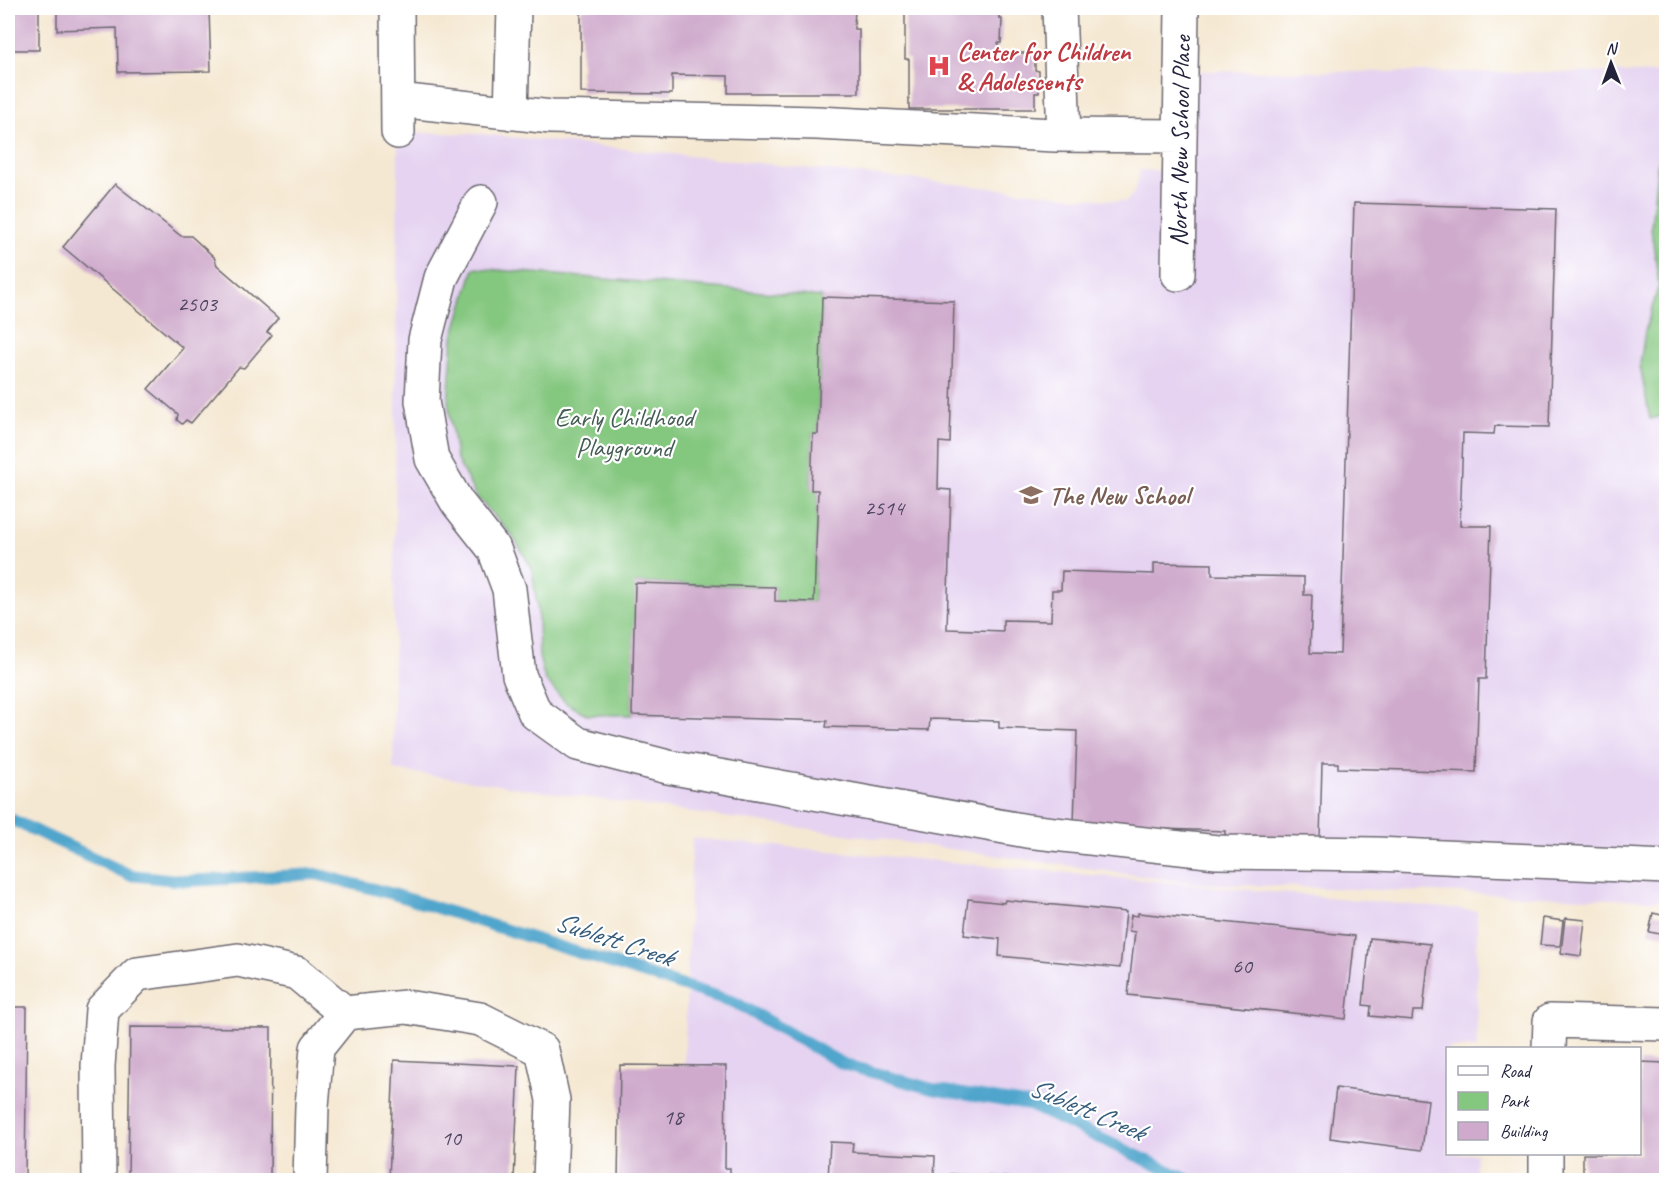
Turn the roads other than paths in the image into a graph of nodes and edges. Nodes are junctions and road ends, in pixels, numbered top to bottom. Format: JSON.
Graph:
{"nodes":[{"id":1,"x":397,"y":8,"type":"edge"},
{"id":2,"x":514,"y":8,"type":"edge"},
{"id":3,"x":1059,"y":8,"type":"edge"},
{"id":4,"x":1182,"y":8,"type":"edge"},
{"id":5,"x":512,"y":113,"type":"junction"},
{"id":6,"x":1064,"y":135,"type":"junction"},
{"id":7,"x":1180,"y":136,"type":"junction"},
{"id":8,"x":481,"y":202,"type":"dead end"},
{"id":9,"x":1178,"y":274,"type":"dead end"},
{"id":10,"x":1666,"y":867,"type":"edge"},
{"id":11,"x":345,"y":1014,"type":"junction"},
{"id":12,"x":1666,"y":1024,"type":"edge"},
{"id":13,"x":1549,"y":1047,"type":"edge"},
{"id":14,"x":1546,"y":1155,"type":"edge"},
{"id":15,"x":99,"y":1180,"type":"edge"},
{"id":16,"x":310,"y":1180,"type":"edge"},
{"id":17,"x":550,"y":1180,"type":"edge"},
{"id":18,"x":1546,"y":1180,"type":"edge"}],
"edges":[{"from":1,"to":5,"type":"street"},
{"from":2,"to":5,"type":"street"},
{"from":3,"to":6,"type":"street"},
{"from":4,"to":7,"type":"street","name":"North New School Place"},
{"from":5,"to":6,"type":"street"},
{"from":6,"to":7,"type":"street"},
{"from":7,"to":9,"type":"street","name":"North New School Place"},
{"from":8,"to":10,"type":"street"},
{"from":11,"to":15,"type":"street"},
{"from":11,"to":16,"type":"street"},
{"from":11,"to":17,"type":"street"},
{"from":12,"to":13,"type":"street"},
{"from":14,"to":18,"type":"street"}]}
